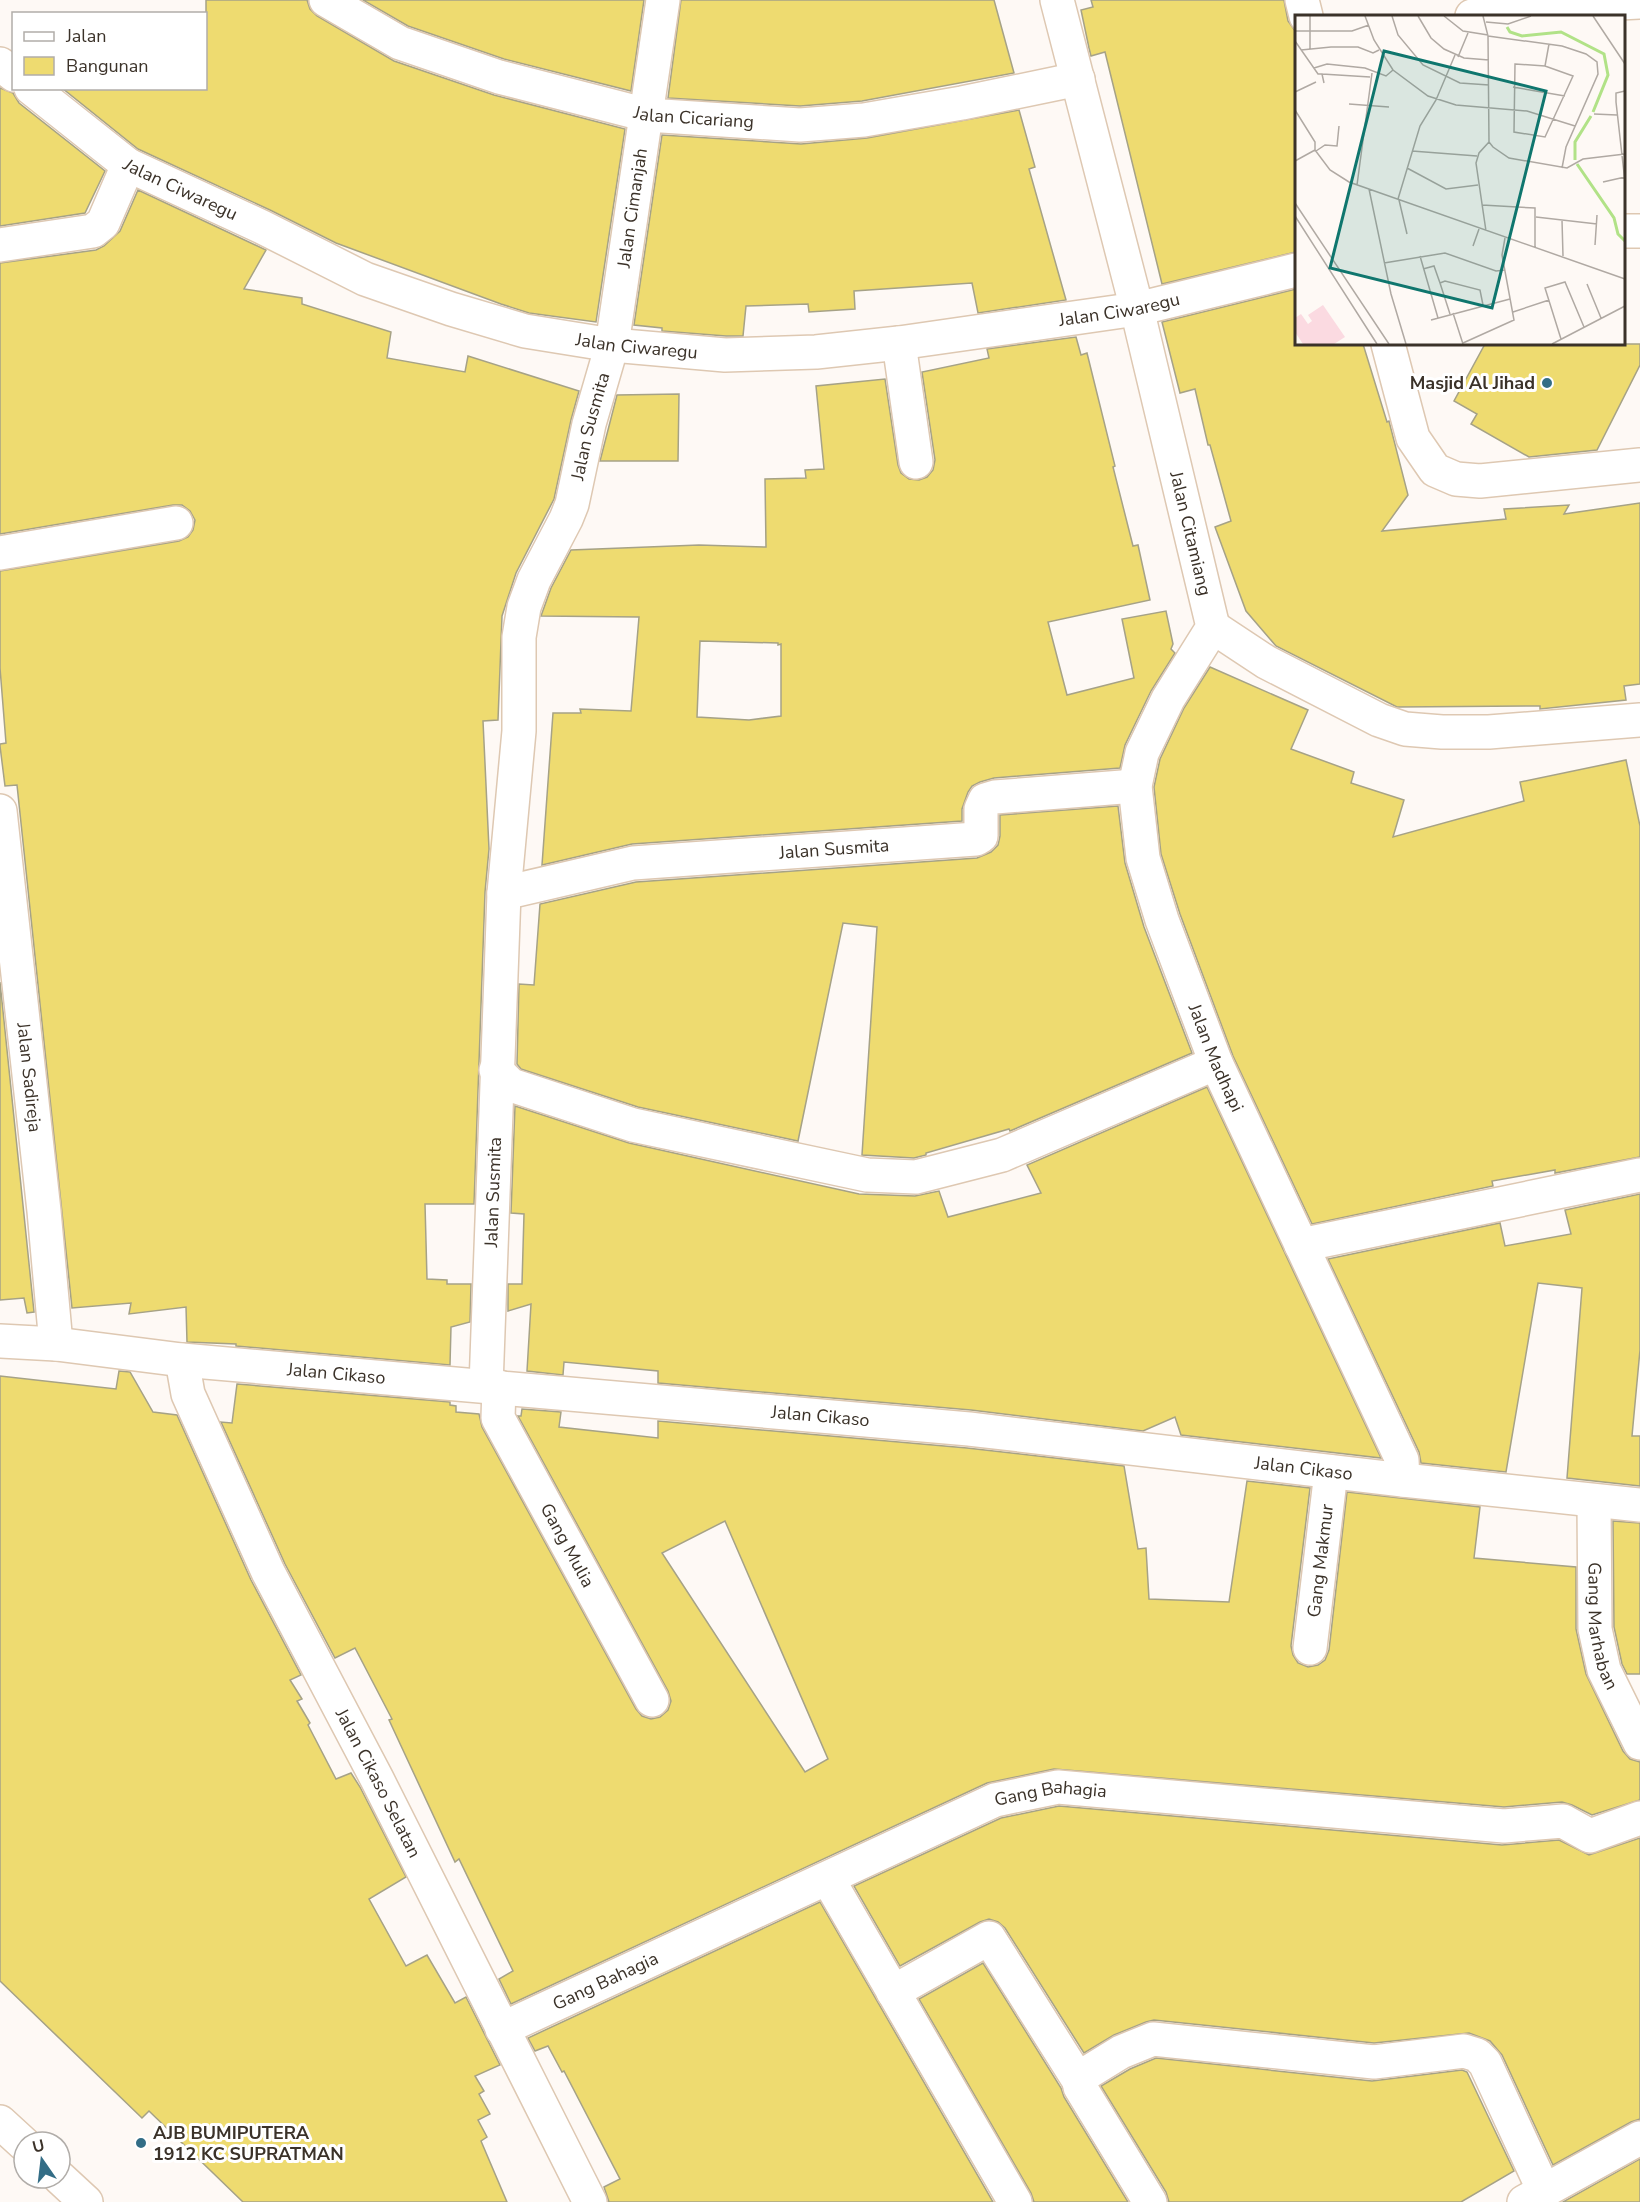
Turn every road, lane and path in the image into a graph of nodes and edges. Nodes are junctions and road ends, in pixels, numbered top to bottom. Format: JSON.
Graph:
{"nodes":[{"id":1,"x":326,"y":0,"type":"edge"},
{"id":2,"x":663,"y":0,"type":"edge"},
{"id":3,"x":1057,"y":0,"type":"edge"},
{"id":4,"x":1302,"y":0,"type":"edge"},
{"id":5,"x":1640,"y":2,"type":"edge"},
{"id":6,"x":1306,"y":15,"type":"edge"},
{"id":7,"x":1481,"y":15,"type":"edge"},
{"id":8,"x":0,"y":64,"type":"edge"},
{"id":9,"x":12,"y":73,"type":"edge"},
{"id":10,"x":1078,"y":79,"type":"junction"},
{"id":11,"x":34,"y":90,"type":"edge"},
{"id":12,"x":647,"y":115,"type":"junction"},
{"id":13,"x":128,"y":165,"type":"junction"},
{"id":14,"x":0,"y":245,"type":"edge"},
{"id":15,"x":1295,"y":270,"type":"edge"},
{"id":16,"x":1137,"y":309,"type":"junction"},
{"id":17,"x":899,"y":343,"type":"junction"},
{"id":18,"x":612,"y":345,"type":"junction"},
{"id":19,"x":1388,"y":345,"type":"edge"},
{"id":20,"x":916,"y":462,"type":"dead end"},
{"id":21,"x":1640,"y":465,"type":"edge"},
{"id":22,"x":176,"y":523,"type":"dead end"},
{"id":23,"x":0,"y":553,"type":"edge"},
{"id":24,"x":1213,"y":627,"type":"junction"},
{"id":25,"x":1640,"y":720,"type":"edge"},
{"id":26,"x":1135,"y":786,"type":"junction"},
{"id":27,"x":0,"y":811,"type":"edge"},
{"id":28,"x":504,"y":893,"type":"junction"},
{"id":29,"x":1216,"y":1063,"type":"junction"},
{"id":30,"x":496,"y":1071,"type":"junction"},
{"id":31,"x":1640,"y":1175,"type":"edge"},
{"id":32,"x":1301,"y":1245,"type":"junction"},
{"id":33,"x":0,"y":1341,"type":"edge"},
{"id":34,"x":56,"y":1344,"type":"junction"},
{"id":35,"x":182,"y":1360,"type":"junction"},
{"id":36,"x":493,"y":1386,"type":"junction"},
{"id":37,"x":1331,"y":1472,"type":"junction"},
{"id":38,"x":1403,"y":1480,"type":"junction"},
{"id":39,"x":1594,"y":1500,"type":"junction"},
{"id":40,"x":1640,"y":1505,"type":"edge"},
{"id":41,"x":1310,"y":1648,"type":"dead end"},
{"id":42,"x":652,"y":1700,"type":"dead end"},
{"id":43,"x":1640,"y":1743,"type":"edge"},
{"id":44,"x":1640,"y":1818,"type":"edge"},
{"id":45,"x":828,"y":1879,"type":"junction"},
{"id":46,"x":893,"y":1992,"type":"junction"},
{"id":47,"x":502,"y":2028,"type":"junction"},
{"id":48,"x":1079,"y":2081,"type":"junction"},
{"id":49,"x":0,"y":2122,"type":"edge"},
{"id":50,"x":12,"y":2133,"type":"edge"},
{"id":51,"x":1640,"y":2138,"type":"edge"},
{"id":52,"x":72,"y":2189,"type":"edge"},
{"id":53,"x":1534,"y":2196,"type":"edge"},
{"id":54,"x":86,"y":2202,"type":"edge"},
{"id":55,"x":590,"y":2202,"type":"edge"},
{"id":56,"x":1015,"y":2202,"type":"edge"},
{"id":57,"x":1150,"y":2202,"type":"edge"}],
"edges":[{"from":1,"to":12,"type":"street","name":"Jalan Cicariang"},
{"from":2,"to":12,"type":"street","name":"Jalan Cimanjah"},
{"from":3,"to":10,"type":"street","name":"Jalan Citamiang"},
{"from":4,"to":6,"type":"street"},
{"from":5,"to":7,"type":"street"},
{"from":8,"to":9,"type":"street"},
{"from":10,"to":12,"type":"street","name":"Jalan Cicariang"},
{"from":10,"to":16,"type":"street","name":"Jalan Citamiang"},
{"from":11,"to":13,"type":"street","name":"Jalan Ciwaregu"},
{"from":12,"to":18,"type":"street","name":"Jalan Cimanjah"},
{"from":13,"to":14,"type":"street"},
{"from":13,"to":18,"type":"street","name":"Jalan Ciwaregu"},
{"from":15,"to":16,"type":"street","name":"Jalan Ciwaregu"},
{"from":16,"to":17,"type":"street","name":"Jalan Ciwaregu"},
{"from":16,"to":24,"type":"street","name":"Jalan Citamiang"},
{"from":17,"to":18,"type":"street","name":"Jalan Ciwaregu"},
{"from":17,"to":20,"type":"street"},
{"from":18,"to":28,"type":"street","name":"Jalan Susmita"},
{"from":19,"to":21,"type":"street"},
{"from":22,"to":23,"type":"street"},
{"from":24,"to":25,"type":"street"},
{"from":24,"to":26,"type":"street","name":"Jalan Madhapi"},
{"from":26,"to":28,"type":"street","name":"Jalan Susmita"},
{"from":26,"to":29,"type":"street","name":"Jalan Madhapi"},
{"from":27,"to":34,"type":"street","name":"Jalan Sadireja"},
{"from":28,"to":30,"type":"street","name":"Jalan Susmita"},
{"from":29,"to":30,"type":"street"},
{"from":29,"to":32,"type":"street","name":"Jalan Madhapi"},
{"from":30,"to":36,"type":"street","name":"Jalan Susmita"},
{"from":31,"to":32,"type":"street"},
{"from":32,"to":38,"type":"street","name":"Jalan Madhapi"},
{"from":33,"to":34,"type":"street","name":"Jalan Cikaso"},
{"from":34,"to":35,"type":"street","name":"Jalan Cikaso"},
{"from":35,"to":36,"type":"street","name":"Jalan Cikaso"},
{"from":35,"to":47,"type":"street","name":"Jalan Cikaso Selatan"},
{"from":36,"to":37,"type":"street","name":"Jalan Cikaso"},
{"from":36,"to":42,"type":"street","name":"Gang Mulia"},
{"from":37,"to":38,"type":"street","name":"Jalan Cikaso"},
{"from":37,"to":41,"type":"street","name":"Gang Makmur"},
{"from":38,"to":39,"type":"street","name":"Jalan Cikaso"},
{"from":39,"to":40,"type":"street","name":"Jalan Cikaso"},
{"from":39,"to":43,"type":"street","name":"Gang Marhaban"},
{"from":44,"to":45,"type":"street","name":"Gang Bahagia"},
{"from":45,"to":46,"type":"street"},
{"from":45,"to":47,"type":"street","name":"Gang Bahagia"},
{"from":46,"to":48,"type":"street"},
{"from":46,"to":56,"type":"street"},
{"from":47,"to":55,"type":"street","name":"Jalan Cikaso Selatan"},
{"from":48,"to":53,"type":"street"},
{"from":48,"to":57,"type":"street"},
{"from":49,"to":50,"type":"street"},
{"from":51,"to":53,"type":"street"},
{"from":52,"to":54,"type":"street"}]}
